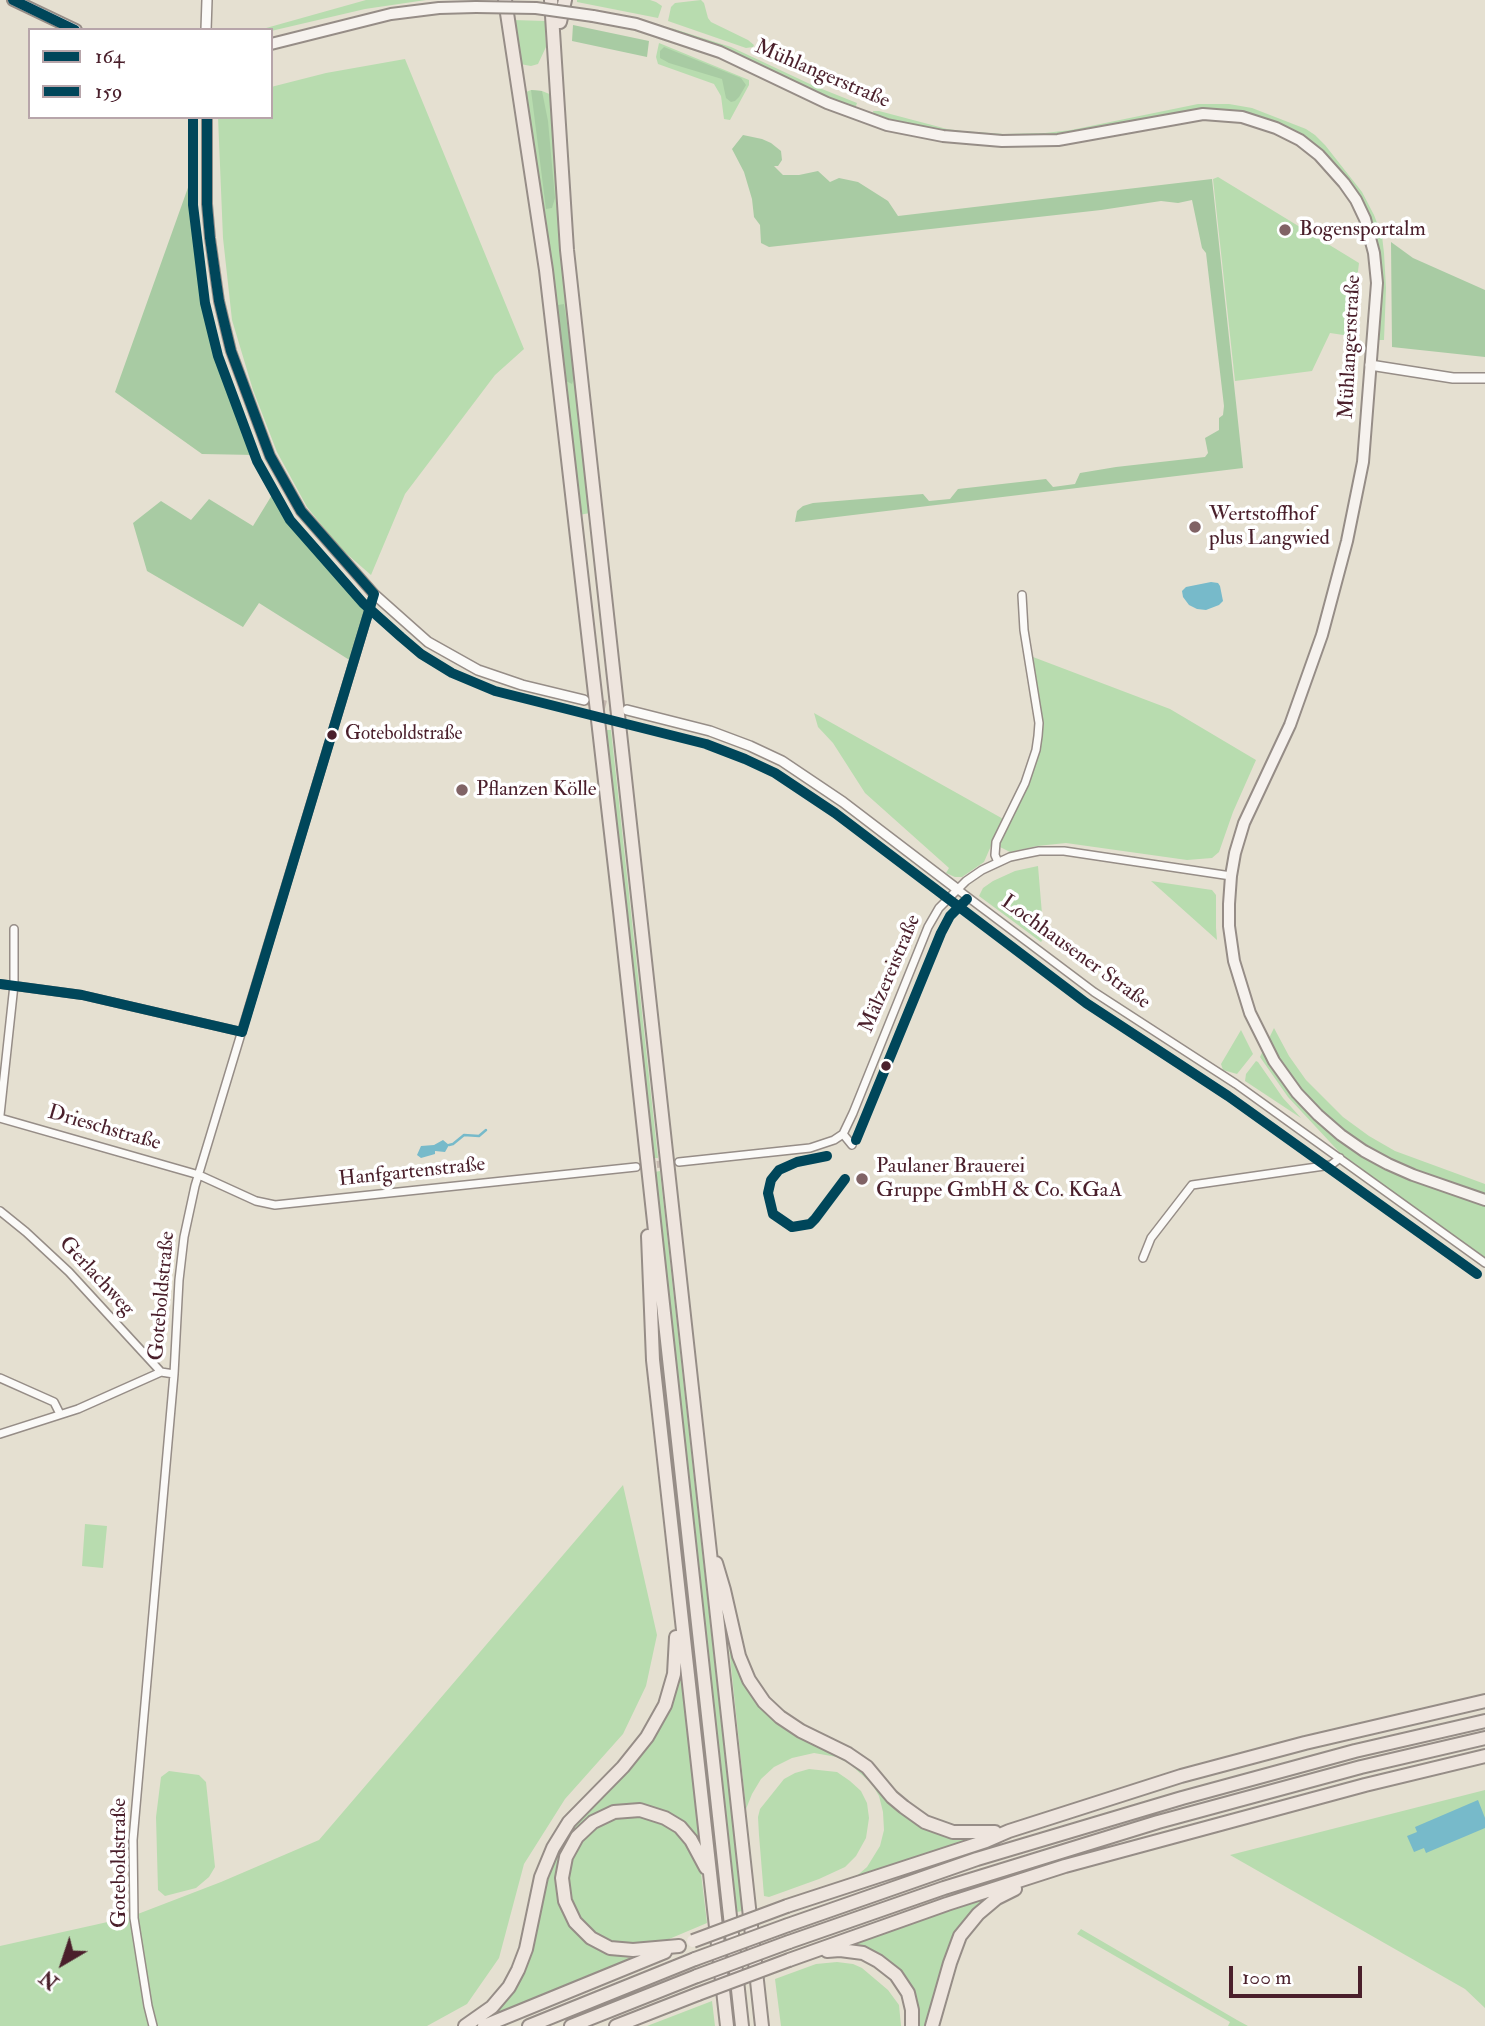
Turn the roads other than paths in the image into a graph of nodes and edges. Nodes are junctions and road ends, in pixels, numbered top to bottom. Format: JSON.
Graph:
{"nodes":[{"id":1,"x":13,"y":0,"type":"edge"},
{"id":2,"x":206,"y":0,"type":"edge"},
{"id":3,"x":505,"y":0,"type":"edge"},
{"id":4,"x":551,"y":0,"type":"edge"},
{"id":5,"x":565,"y":0,"type":"edge"},
{"id":6,"x":72,"y":28,"type":"edge"},
{"id":7,"x":206,"y":28,"type":"edge"},
{"id":8,"x":273,"y":44,"type":"edge"},
{"id":9,"x":555,"y":47,"type":"junction"},
{"id":10,"x":208,"y":119,"type":"edge"},
{"id":11,"x":1370,"y":365,"type":"junction"},
{"id":12,"x":1485,"y":378,"type":"edge"},
{"id":13,"x":374,"y":594,"type":"junction"},
{"id":14,"x":1022,"y":595,"type":"dead end"},
{"id":15,"x":584,"y":700,"type":"tunnel mouth"},
{"id":16,"x":627,"y":710,"type":"tunnel mouth"},
{"id":17,"x":998,"y":862,"type":"junction"},
{"id":18,"x":1231,"y":876,"type":"junction"},
{"id":19,"x":957,"y":889,"type":"junction"},
{"id":20,"x":14,"y":929,"type":"dead end"},
{"id":21,"x":0,"y":984,"type":"edge"},
{"id":22,"x":13,"y":985,"type":"junction"},
{"id":23,"x":242,"y":1032,"type":"junction"},
{"id":24,"x":0,"y":1116,"type":"edge"},
{"id":25,"x":843,"y":1133,"type":"junction"},
{"id":26,"x":852,"y":1145,"type":"dead end"},
{"id":27,"x":1340,"y":1158,"type":"junction"},
{"id":28,"x":679,"y":1162,"type":"tunnel mouth"},
{"id":29,"x":636,"y":1167,"type":"tunnel mouth"},
{"id":30,"x":199,"y":1175,"type":"junction"},
{"id":31,"x":1485,"y":1200,"type":"edge"},
{"id":32,"x":0,"y":1211,"type":"edge"},
{"id":33,"x":653,"y":1219,"type":"junction"},
{"id":34,"x":1143,"y":1258,"type":"dead end"},
{"id":35,"x":1485,"y":1263,"type":"edge"},
{"id":36,"x":161,"y":1373,"type":"junction"},
{"id":37,"x":173,"y":1374,"type":"junction"},
{"id":38,"x":0,"y":1378,"type":"edge"},
{"id":39,"x":60,"y":1415,"type":"junction"},
{"id":40,"x":0,"y":1434,"type":"edge"},
{"id":41,"x":708,"y":1538,"type":"junction"},
{"id":42,"x":681,"y":1611,"type":"junction"},
{"id":43,"x":1485,"y":1701,"type":"edge"},
{"id":44,"x":1485,"y":1721,"type":"edge"},
{"id":45,"x":1485,"y":1738,"type":"edge"},
{"id":46,"x":1485,"y":1756,"type":"edge"},
{"id":47,"x":1009,"y":1831,"type":"junction"},
{"id":48,"x":1065,"y":1866,"type":"junction"},
{"id":49,"x":710,"y":1876,"type":"junction"},
{"id":50,"x":679,"y":1946,"type":"junction"},
{"id":51,"x":805,"y":1954,"type":"junction"},
{"id":52,"x":758,"y":1998,"type":"junction"},
{"id":53,"x":627,"y":2023,"type":"edge"},
{"id":54,"x":153,"y":2026,"type":"edge"},
{"id":55,"x":465,"y":2026,"type":"edge"},
{"id":56,"x":484,"y":2026,"type":"edge"},
{"id":57,"x":529,"y":2026,"type":"edge"},
{"id":58,"x":571,"y":2026,"type":"edge"},
{"id":59,"x":615,"y":2026,"type":"edge"},
{"id":60,"x":727,"y":2026,"type":"edge"},
{"id":61,"x":743,"y":2026,"type":"edge"},
{"id":62,"x":762,"y":2026,"type":"edge"},
{"id":63,"x":769,"y":2026,"type":"edge"},
{"id":64,"x":912,"y":2026,"type":"edge"},
{"id":65,"x":932,"y":2026,"type":"edge"}],
"edges":[{"from":1,"to":6,"type":"main road"},
{"from":2,"to":7,"type":"street"},
{"from":3,"to":33,"type":"highway"},
{"from":4,"to":9,"type":"highway"},
{"from":5,"to":9,"type":"highway"},
{"from":8,"to":11,"type":"main road","name":"Mühlangerstraße","bridge":true},
{"from":9,"to":41,"type":"highway"},
{"from":10,"to":13,"type":"street"},
{"from":11,"to":12,"type":"street"},
{"from":11,"to":18,"type":"main road","name":"Mühlangerstraße"},
{"from":13,"to":15,"type":"street"},
{"from":13,"to":23,"type":"street","name":"Goteboldstraße"},
{"from":14,"to":17,"type":"street"},
{"from":16,"to":19,"type":"street","name":"Lochhausener Straße"},
{"from":17,"to":18,"type":"street","name":"Mälzereistraße"},
{"from":17,"to":19,"type":"street","name":"Mälzereistraße"},
{"from":18,"to":31,"type":"main road","name":"Mühlangerstraße"},
{"from":19,"to":25,"type":"street","name":"Mälzereistraße"},
{"from":19,"to":27,"type":"street","name":"Lochhausener Straße"},
{"from":20,"to":22,"type":"street"},
{"from":21,"to":22,"type":"street"},
{"from":22,"to":23,"type":"street"},
{"from":22,"to":24,"type":"street"},
{"from":23,"to":30,"type":"street","name":"Goteboldstraße"},
{"from":24,"to":30,"type":"street","name":"Drieschstraße"},
{"from":25,"to":26,"type":"street"},
{"from":25,"to":28,"type":"street"},
{"from":27,"to":34,"type":"street"},
{"from":27,"to":35,"type":"street","name":"Lochhausener Straße"},
{"from":29,"to":30,"type":"street","name":"Hanfgartenstraße"},
{"from":30,"to":37,"type":"street","name":"Goteboldstraße"},
{"from":32,"to":36,"type":"street","name":"Gerlachweg"},
{"from":33,"to":42,"type":"highway"},
{"from":33,"to":61,"type":"highway"},
{"from":36,"to":37,"type":"street"},
{"from":36,"to":39,"type":"street"},
{"from":37,"to":54,"type":"street","name":"Goteboldstraße"},
{"from":38,"to":39,"type":"street"},
{"from":39,"to":40,"type":"street"},
{"from":41,"to":47,"type":"highway"},
{"from":41,"to":52,"type":"highway"},
{"from":42,"to":49,"type":"highway"},
{"from":42,"to":55,"type":"highway"},
{"from":43,"to":47,"type":"highway"},
{"from":44,"to":57,"type":"highway","bridge":true},
{"from":45,"to":58,"type":"highway","bridge":true},
{"from":46,"to":48,"type":"highway"},
{"from":47,"to":50,"type":"highway","bridge":true},
{"from":48,"to":51,"type":"highway"},
{"from":48,"to":65,"type":"highway"},
{"from":49,"to":50,"type":"highway"},
{"from":49,"to":60,"type":"highway"},
{"from":50,"to":56,"type":"highway"},
{"from":51,"to":53,"type":"highway","bridge":true},
{"from":51,"to":64,"type":"highway"},
{"from":52,"to":62,"type":"highway"},
{"from":52,"to":63,"type":"highway"},
{"from":53,"to":59,"type":"highway"}]}
